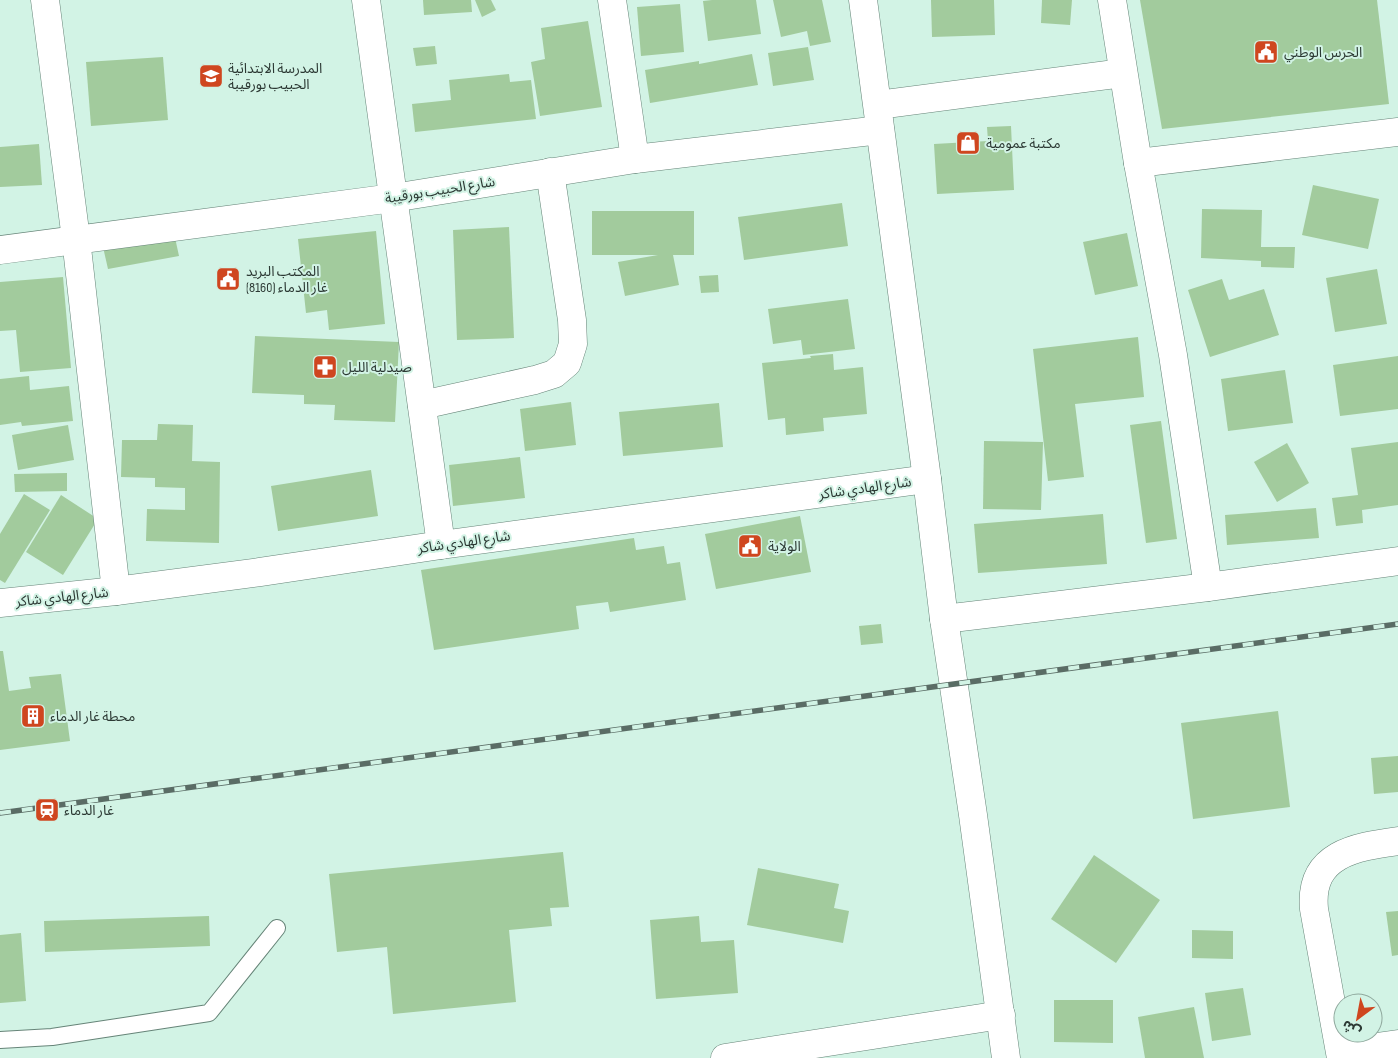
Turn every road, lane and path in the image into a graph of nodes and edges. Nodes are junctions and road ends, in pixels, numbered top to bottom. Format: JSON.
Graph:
{"nodes":[{"id":1,"x":44,"y":0,"type":"edge"},
{"id":2,"x":366,"y":0,"type":"edge"},
{"id":3,"x":612,"y":0,"type":"edge"},
{"id":4,"x":863,"y":0,"type":"edge"},
{"id":5,"x":1112,"y":0,"type":"edge"},
{"id":6,"x":1123,"y":73,"type":"junction"},
{"id":7,"x":879,"y":118,"type":"junction"},
{"id":8,"x":1398,"y":132,"type":"edge"},
{"id":9,"x":636,"y":159,"type":"junction"},
{"id":10,"x":1138,"y":163,"type":"junction"},
{"id":11,"x":550,"y":172,"type":"junction"},
{"id":12,"x":392,"y":198,"type":"junction"},
{"id":13,"x":76,"y":239,"type":"junction"},
{"id":14,"x":0,"y":250,"type":"edge"},
{"id":15,"x":422,"y":405,"type":"junction"},
{"id":16,"x":927,"y":479,"type":"junction"},
{"id":17,"x":441,"y":544,"type":"junction"},
{"id":18,"x":1398,"y":561,"type":"edge"},
{"id":19,"x":1208,"y":587,"type":"junction"},
{"id":20,"x":116,"y":591,"type":"junction"},
{"id":21,"x":0,"y":603,"type":"edge"},
{"id":22,"x":944,"y":619,"type":"junction"},
{"id":23,"x":1398,"y":841,"type":"edge"},
{"id":24,"x":277,"y":928,"type":"dead end"},
{"id":25,"x":1001,"y":1015,"type":"junction"},
{"id":26,"x":0,"y":1040,"type":"edge"},
{"id":27,"x":1398,"y":1044,"type":"edge"},
{"id":28,"x":1341,"y":1055,"type":"edge"},
{"id":29,"x":725,"y":1058,"type":"edge"},
{"id":30,"x":1006,"y":1058,"type":"edge"}],
"edges":[{"from":1,"to":13,"type":"street"},
{"from":2,"to":12,"type":"street"},
{"from":3,"to":9,"type":"street"},
{"from":4,"to":7,"type":"street"},
{"from":5,"to":6,"type":"street"},
{"from":6,"to":7,"type":"street","name":"شارع الحبيب بورقيبة"},
{"from":6,"to":10,"type":"street"},
{"from":7,"to":9,"type":"street","name":"شارع الحبيب بورقيبة"},
{"from":7,"to":16,"type":"street"},
{"from":8,"to":10,"type":"street"},
{"from":9,"to":11,"type":"street","name":"شارع الحبيب بورقيبة"},
{"from":10,"to":19,"type":"street"},
{"from":11,"to":12,"type":"street","name":"شارع الحبيب بورقيبة"},
{"from":11,"to":15,"type":"street"},
{"from":12,"to":13,"type":"street","name":"شارع الحبيب بورقيبة"},
{"from":12,"to":15,"type":"street"},
{"from":13,"to":14,"type":"street","name":"شارع الحبيب بورقيبة"},
{"from":13,"to":20,"type":"street"},
{"from":15,"to":17,"type":"street"},
{"from":16,"to":17,"type":"street","name":"شارع الهادي شاكر"},
{"from":16,"to":22,"type":"street"},
{"from":17,"to":20,"type":"street","name":"شارع الهادي شاكر"},
{"from":18,"to":19,"type":"street"},
{"from":19,"to":22,"type":"street"},
{"from":20,"to":21,"type":"street","name":"شارع الهادي شاكر"},
{"from":22,"to":25,"type":"street"},
{"from":23,"to":28,"type":"street"},
{"from":24,"to":26,"type":"lane"},
{"from":25,"to":29,"type":"street"},
{"from":25,"to":30,"type":"street"},
{"from":27,"to":28,"type":"street"}]}
